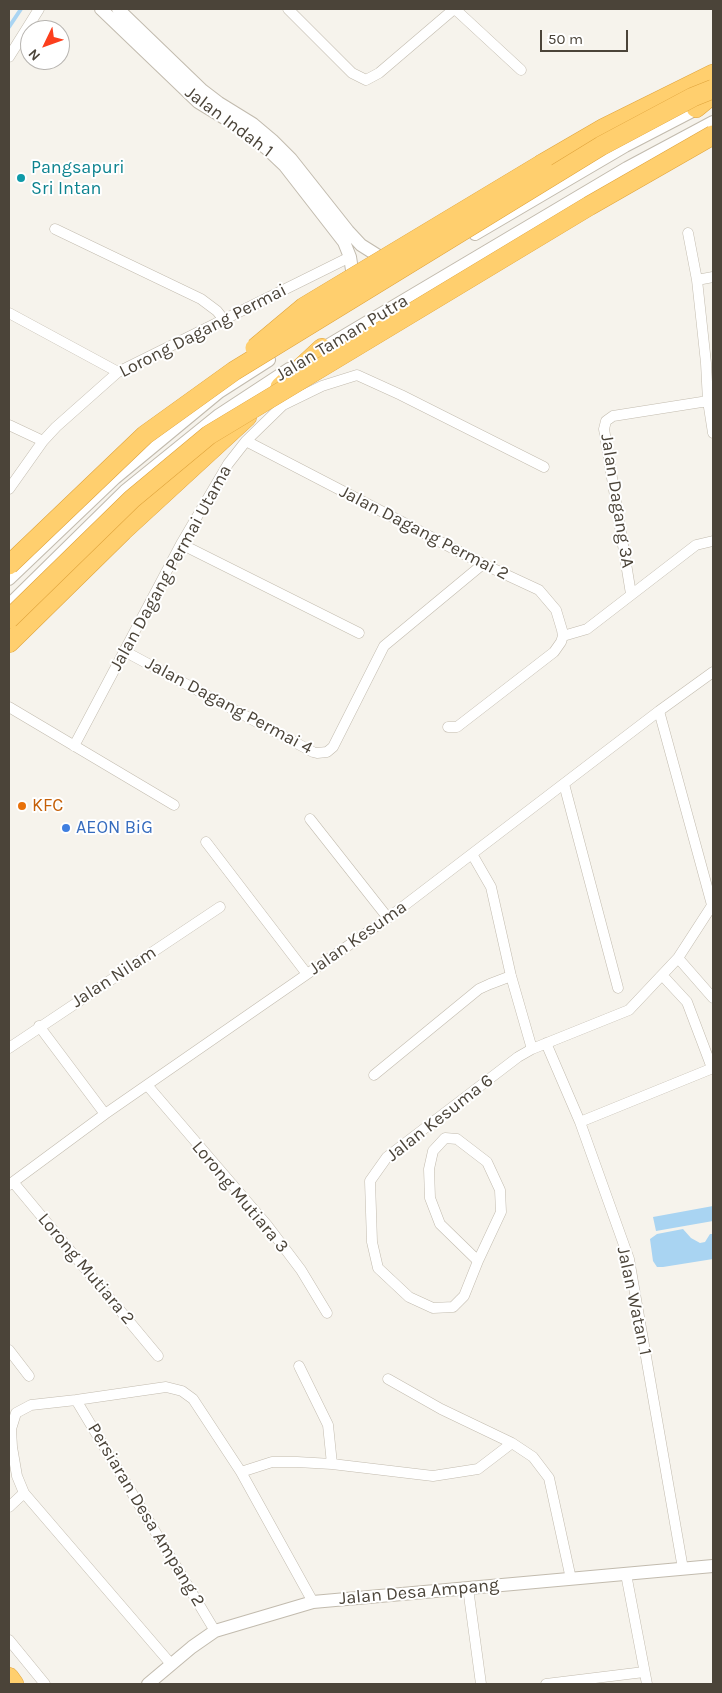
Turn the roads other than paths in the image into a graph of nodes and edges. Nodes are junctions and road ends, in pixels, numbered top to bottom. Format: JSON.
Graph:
{"nodes":[{"id":1,"x":39,"y":9,"type":"edge"},
{"id":2,"x":101,"y":9,"type":"edge"},
{"id":3,"x":118,"y":9,"type":"edge"},
{"id":4,"x":288,"y":9,"type":"edge"},
{"id":5,"x":454,"y":9,"type":"edge"},
{"id":6,"x":9,"y":57,"type":"edge"},
{"id":7,"x":522,"y":70,"type":"dead end"},
{"id":8,"x":713,"y":74,"type":"edge"},
{"id":9,"x":713,"y":89,"type":"edge"},
{"id":10,"x":713,"y":94,"type":"edge"},
{"id":11,"x":713,"y":101,"type":"edge"},
{"id":12,"x":696,"y":108,"type":"junction"},
{"id":13,"x":713,"y":122,"type":"edge"},
{"id":14,"x":713,"y":135,"type":"edge"},
{"id":15,"x":54,"y":229,"type":"dead end"},
{"id":16,"x":688,"y":233,"type":"dead end"},
{"id":17,"x":350,"y":257,"type":"junction"},
{"id":18,"x":408,"y":273,"type":"junction"},
{"id":19,"x":713,"y":277,"type":"edge"},
{"id":20,"x":697,"y":280,"type":"junction"},
{"id":21,"x":353,"y":305,"type":"junction"},
{"id":22,"x":9,"y":313,"type":"edge"},
{"id":23,"x":224,"y":320,"type":"junction"},
{"id":24,"x":322,"y":348,"type":"junction"},
{"id":25,"x":710,"y":363,"type":"edge"},
{"id":26,"x":234,"y":371,"type":"junction"},
{"id":27,"x":118,"y":372,"type":"junction"},
{"id":28,"x":708,"y":401,"type":"junction"},
{"id":29,"x":9,"y":425,"type":"edge"},
{"id":30,"x":713,"y":433,"type":"edge"},
{"id":31,"x":43,"y":441,"type":"junction"},
{"id":32,"x":246,"y":441,"type":"junction"},
{"id":33,"x":544,"y":467,"type":"dead end"},
{"id":34,"x":9,"y":490,"type":"edge"},
{"id":35,"x":713,"y":541,"type":"edge"},
{"id":36,"x":181,"y":544,"type":"junction"},
{"id":37,"x":483,"y":564,"type":"junction"},
{"id":38,"x":9,"y":565,"type":"edge"},
{"id":39,"x":9,"y":579,"type":"edge"},
{"id":40,"x":631,"y":594,"type":"junction"},
{"id":41,"x":9,"y":605,"type":"edge"},
{"id":42,"x":9,"y":619,"type":"edge"},
{"id":43,"x":359,"y":633,"type":"dead end"},
{"id":44,"x":563,"y":636,"type":"junction"},
{"id":45,"x":9,"y":643,"type":"edge"},
{"id":46,"x":124,"y":651,"type":"junction"},
{"id":47,"x":713,"y":672,"type":"edge"},
{"id":48,"x":9,"y":707,"type":"edge"},
{"id":49,"x":659,"y":711,"type":"junction"},
{"id":50,"x":448,"y":727,"type":"dead end"},
{"id":51,"x":74,"y":746,"type":"junction"},
{"id":52,"x":564,"y":784,"type":"junction"},
{"id":53,"x":174,"y":805,"type":"dead end"},
{"id":54,"x":310,"y":819,"type":"dead end"},
{"id":55,"x":206,"y":842,"type":"dead end"},
{"id":56,"x":472,"y":854,"type":"junction"},
{"id":57,"x":712,"y":905,"type":"edge"},
{"id":58,"x":220,"y":907,"type":"dead end"},
{"id":59,"x":388,"y":918,"type":"junction"},
{"id":60,"x":678,"y":958,"type":"junction"},
{"id":61,"x":307,"y":974,"type":"junction"},
{"id":62,"x":662,"y":975,"type":"junction"},
{"id":63,"x":511,"y":976,"type":"junction"},
{"id":64,"x":618,"y":988,"type":"dead end"},
{"id":65,"x":713,"y":998,"type":"edge"},
{"id":66,"x":39,"y":1026,"type":"junction"},
{"id":67,"x":546,"y":1043,"type":"junction"},
{"id":68,"x":9,"y":1048,"type":"edge"},
{"id":69,"x":532,"y":1049,"type":"junction"},
{"id":70,"x":712,"y":1068,"type":"edge"},
{"id":71,"x":374,"y":1075,"type":"dead end"},
{"id":72,"x":147,"y":1085,"type":"junction"},
{"id":73,"x":105,"y":1114,"type":"junction"},
{"id":74,"x":580,"y":1122,"type":"junction"},
{"id":75,"x":11,"y":1184,"type":"edge"},
{"id":76,"x":478,"y":1260,"type":"junction"},
{"id":77,"x":327,"y":1313,"type":"dead end"},
{"id":78,"x":9,"y":1350,"type":"edge"},
{"id":79,"x":158,"y":1356,"type":"dead end"},
{"id":80,"x":299,"y":1366,"type":"dead end"},
{"id":81,"x":29,"y":1376,"type":"dead end"},
{"id":82,"x":388,"y":1379,"type":"dead end"},
{"id":83,"x":76,"y":1400,"type":"junction"},
{"id":84,"x":512,"y":1442,"type":"junction"},
{"id":85,"x":332,"y":1464,"type":"junction"},
{"id":86,"x":241,"y":1472,"type":"junction"},
{"id":87,"x":24,"y":1493,"type":"junction"},
{"id":88,"x":9,"y":1507,"type":"edge"},
{"id":89,"x":713,"y":1566,"type":"edge"},
{"id":90,"x":683,"y":1569,"type":"junction"},
{"id":91,"x":626,"y":1574,"type":"junction"},
{"id":92,"x":571,"y":1579,"type":"junction"},
{"id":93,"x":468,"y":1588,"type":"junction"},
{"id":94,"x":313,"y":1602,"type":"junction"},
{"id":95,"x":215,"y":1631,"type":"junction"},
{"id":96,"x":9,"y":1640,"type":"edge"},
{"id":97,"x":171,"y":1664,"type":"junction"},
{"id":98,"x":644,"y":1672,"type":"junction"},
{"id":99,"x":9,"y":1677,"type":"edge"},
{"id":100,"x":561,"y":1683,"type":"edge"},
{"id":101,"x":14,"y":1684,"type":"edge"},
{"id":102,"x":44,"y":1684,"type":"edge"},
{"id":103,"x":148,"y":1684,"type":"edge"},
{"id":104,"x":480,"y":1684,"type":"edge"},
{"id":105,"x":546,"y":1684,"type":"edge"},
{"id":106,"x":647,"y":1684,"type":"edge"}],
"edges":[{"from":1,"to":6,"type":"street"},
{"from":2,"to":17,"type":"street","name":"Jalan Indah 1"},
{"from":3,"to":18,"type":"street","name":"Jalan Indah 1"},
{"from":4,"to":5,"type":"street"},
{"from":5,"to":7,"type":"street"},
{"from":8,"to":26,"type":"highway","bridge":true},
{"from":9,"to":26,"type":"highway","bridge":true},
{"from":10,"to":12,"type":"highway"},
{"from":11,"to":12,"type":"street","name":"Jalan Taman Putra"},
{"from":12,"to":18,"type":"street","name":"Jalan Taman Putra"},
{"from":13,"to":24,"type":"street","name":"Jalan Taman Putra"},
{"from":14,"to":42,"type":"highway","bridge":true},
{"from":15,"to":23,"type":"street"},
{"from":16,"to":20,"type":"street"},
{"from":17,"to":21,"type":"street","name":"Jalan Indah 1"},
{"from":17,"to":23,"type":"street","name":"Lorong Dagang Permai"},
{"from":18,"to":21,"type":"street","name":"Jalan Taman Putra"},
{"from":19,"to":20,"type":"street"},
{"from":20,"to":25,"type":"street"},
{"from":21,"to":39,"type":"street","name":"Jalan Taman Putra"},
{"from":22,"to":27,"type":"street"},
{"from":23,"to":27,"type":"street","name":"Lorong Dagang Permai"},
{"from":24,"to":41,"type":"street","name":"Jalan Taman Putra"},
{"from":24,"to":45,"type":"highway"},
{"from":25,"to":28,"type":"street"},
{"from":26,"to":38,"type":"highway","bridge":true},
{"from":27,"to":31,"type":"street","name":"Lorong Dagang Permai"},
{"from":28,"to":30,"type":"street"},
{"from":28,"to":40,"type":"street","name":"Jalan Dagang 3A"},
{"from":29,"to":31,"type":"street"},
{"from":31,"to":34,"type":"street","name":"Lorong Dagang Permai"},
{"from":32,"to":33,"type":"street","name":"Jalan Dagang Permai Utama"},
{"from":32,"to":36,"type":"street","name":"Jalan Dagang Permai Utama"},
{"from":32,"to":37,"type":"street","name":"Jalan Dagang Permai 2"},
{"from":35,"to":40,"type":"street"},
{"from":36,"to":43,"type":"street"},
{"from":36,"to":46,"type":"street","name":"Jalan Dagang Permai Utama"},
{"from":37,"to":44,"type":"street","name":"Jalan Dagang Permai 2"},
{"from":37,"to":46,"type":"street","name":"Jalan Dagang Permai 4"},
{"from":40,"to":44,"type":"street"},
{"from":44,"to":50,"type":"street"},
{"from":46,"to":51,"type":"street","name":"Jalan Dagang Permai Utama"},
{"from":47,"to":49,"type":"street","name":"Jalan Kesuma"},
{"from":48,"to":51,"type":"street"},
{"from":49,"to":52,"type":"street","name":"Jalan Kesuma"},
{"from":49,"to":57,"type":"street"},
{"from":51,"to":53,"type":"street"},
{"from":52,"to":56,"type":"street","name":"Jalan Kesuma"},
{"from":52,"to":64,"type":"street"},
{"from":54,"to":59,"type":"street"},
{"from":55,"to":61,"type":"street"},
{"from":56,"to":59,"type":"street","name":"Jalan Kesuma"},
{"from":56,"to":63,"type":"street"},
{"from":57,"to":60,"type":"street","name":"Jalan Kesuma 6"},
{"from":58,"to":66,"type":"street","name":"Jalan Nilam"},
{"from":59,"to":61,"type":"street","name":"Jalan Kesuma"},
{"from":60,"to":62,"type":"street","name":"Jalan Kesuma 6"},
{"from":60,"to":65,"type":"street"},
{"from":61,"to":72,"type":"street","name":"Jalan Kesuma"},
{"from":62,"to":67,"type":"street","name":"Jalan Kesuma 6"},
{"from":62,"to":70,"type":"street"},
{"from":63,"to":69,"type":"street"},
{"from":63,"to":71,"type":"street"},
{"from":66,"to":68,"type":"street","name":"Jalan Nilam"},
{"from":66,"to":73,"type":"street"},
{"from":67,"to":69,"type":"street","name":"Jalan Kesuma 6"},
{"from":67,"to":74,"type":"street","name":"Jalan Watan 1"},
{"from":69,"to":76,"type":"street","name":"Jalan Kesuma 6"},
{"from":70,"to":74,"type":"street"},
{"from":72,"to":73,"type":"street","name":"Jalan Kesuma"},
{"from":72,"to":77,"type":"street","name":"Lorong Mutiara 3"},
{"from":73,"to":75,"type":"street","name":"Jalan Kesuma"},
{"from":74,"to":90,"type":"street","name":"Jalan Watan 1"},
{"from":75,"to":79,"type":"street","name":"Lorong Mutiara 2"},
{"from":76,"to":76,"type":"street","name":"Jalan Kesuma 6"},
{"from":78,"to":81,"type":"street"},
{"from":80,"to":85,"type":"street"},
{"from":82,"to":84,"type":"street"},
{"from":83,"to":86,"type":"street"},
{"from":83,"to":87,"type":"street"},
{"from":83,"to":95,"type":"street","name":"Persiaran Desa Ampang 2"},
{"from":84,"to":85,"type":"street"},
{"from":84,"to":92,"type":"street"},
{"from":85,"to":86,"type":"street"},
{"from":86,"to":94,"type":"street"},
{"from":87,"to":88,"type":"street"},
{"from":87,"to":97,"type":"street"},
{"from":89,"to":90,"type":"street","name":"Jalan Desa Ampang"},
{"from":90,"to":91,"type":"street","name":"Jalan Desa Ampang"},
{"from":91,"to":92,"type":"street","name":"Jalan Desa Ampang"},
{"from":91,"to":98,"type":"street"},
{"from":92,"to":93,"type":"street","name":"Jalan Desa Ampang"},
{"from":93,"to":94,"type":"street","name":"Jalan Desa Ampang"},
{"from":93,"to":104,"type":"street"},
{"from":94,"to":95,"type":"street","name":"Jalan Desa Ampang"},
{"from":95,"to":97,"type":"street","name":"Jalan Desa Ampang"},
{"from":96,"to":102,"type":"street"},
{"from":97,"to":103,"type":"street","name":"Jalan Desa Ampang"},
{"from":98,"to":100,"type":"street"},
{"from":98,"to":106,"type":"street"},
{"from":99,"to":101,"type":"highway"},
{"from":100,"to":105,"type":"street"}]}
